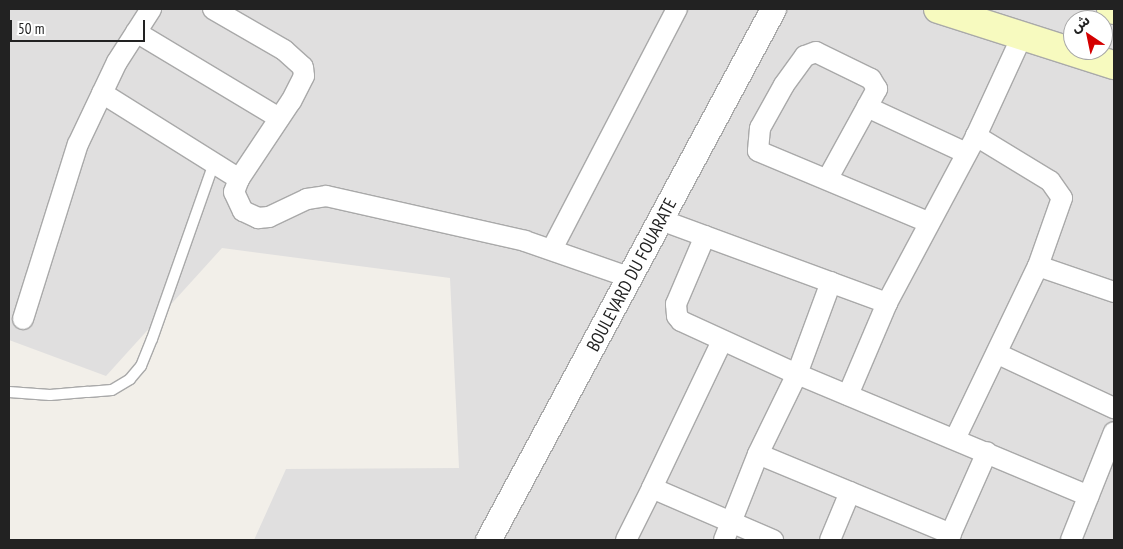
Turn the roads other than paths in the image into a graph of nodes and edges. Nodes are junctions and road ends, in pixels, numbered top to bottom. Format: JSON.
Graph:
{"nodes":[{"id":1,"x":151,"y":9,"type":"edge"},
{"id":2,"x":213,"y":9,"type":"edge"},
{"id":3,"x":677,"y":9,"type":"edge"},
{"id":4,"x":773,"y":9,"type":"edge"},
{"id":5,"x":938,"y":9,"type":"edge"},
{"id":6,"x":136,"y":32,"type":"junction"},
{"id":7,"x":1022,"y":36,"type":"junction"},
{"id":8,"x":1114,"y":65,"type":"edge"},
{"id":9,"x":102,"y":93,"type":"junction"},
{"id":10,"x":867,"y":107,"type":"junction"},
{"id":11,"x":279,"y":118,"type":"junction"},
{"id":12,"x":976,"y":136,"type":"junction"},
{"id":13,"x":966,"y":153,"type":"junction"},
{"id":14,"x":214,"y":163,"type":"junction"},
{"id":15,"x":828,"y":178,"type":"junction"},
{"id":16,"x":239,"y":179,"type":"junction"},
{"id":17,"x":661,"y":220,"type":"junction"},
{"id":18,"x":928,"y":222,"type":"junction"},
{"id":19,"x":705,"y":236,"type":"junction"},
{"id":20,"x":552,"y":249,"type":"junction"},
{"id":21,"x":1038,"y":266,"type":"junction"},
{"id":22,"x":631,"y":278,"type":"junction"},
{"id":23,"x":832,"y":282,"type":"junction"},
{"id":24,"x":1114,"y":292,"type":"edge"},
{"id":25,"x":887,"y":304,"type":"junction"},
{"id":26,"x":23,"y":319,"type":"dead end"},
{"id":27,"x":722,"y":341,"type":"junction"},
{"id":28,"x":998,"y":354,"type":"junction"},
{"id":29,"x":797,"y":374,"type":"junction"},
{"id":30,"x":9,"y":392,"type":"edge"},
{"id":31,"x":848,"y":395,"type":"junction"},
{"id":32,"x":1114,"y":408,"type":"edge"},
{"id":33,"x":1114,"y":432,"type":"edge"},
{"id":34,"x":955,"y":439,"type":"junction"},
{"id":35,"x":987,"y":452,"type":"junction"},
{"id":36,"x":758,"y":454,"type":"junction"},
{"id":37,"x":652,"y":488,"type":"junction"},
{"id":38,"x":850,"y":492,"type":"junction"},
{"id":39,"x":1089,"y":496,"type":"junction"},
{"id":40,"x":731,"y":520,"type":"junction"},
{"id":41,"x":950,"y":537,"type":"edge"},
{"id":42,"x":488,"y":540,"type":"edge"},
{"id":43,"x":626,"y":540,"type":"edge"},
{"id":44,"x":724,"y":540,"type":"edge"},
{"id":45,"x":773,"y":540,"type":"edge"},
{"id":46,"x":830,"y":540,"type":"edge"},
{"id":47,"x":1070,"y":540,"type":"edge"}],
"edges":[{"from":1,"to":6,"type":"street"},
{"from":2,"to":11,"type":"street"},
{"from":3,"to":20,"type":"street"},
{"from":4,"to":17,"type":"street","name":"BOULEVARD DU FOUARATE"},
{"from":5,"to":7,"type":"main road"},
{"from":6,"to":9,"type":"street"},
{"from":6,"to":11,"type":"street"},
{"from":7,"to":8,"type":"main road"},
{"from":7,"to":12,"type":"street"},
{"from":9,"to":14,"type":"street"},
{"from":9,"to":26,"type":"street"},
{"from":10,"to":13,"type":"street"},
{"from":10,"to":15,"type":"street"},
{"from":10,"to":15,"type":"street"},
{"from":11,"to":16,"type":"street"},
{"from":12,"to":13,"type":"street"},
{"from":12,"to":21,"type":"street"},
{"from":13,"to":18,"type":"street"},
{"from":14,"to":16,"type":"street"},
{"from":14,"to":30,"type":"lane"},
{"from":15,"to":18,"type":"street"},
{"from":16,"to":20,"type":"street"},
{"from":17,"to":19,"type":"street"},
{"from":17,"to":22,"type":"street","name":"BOULEVARD DU FOUARATE"},
{"from":18,"to":25,"type":"street"},
{"from":19,"to":23,"type":"street"},
{"from":19,"to":27,"type":"street"},
{"from":20,"to":22,"type":"street"},
{"from":21,"to":24,"type":"street"},
{"from":21,"to":28,"type":"street"},
{"from":22,"to":42,"type":"street","name":"BOULEVARD DU FOUARATE"},
{"from":23,"to":25,"type":"street"},
{"from":23,"to":29,"type":"street"},
{"from":25,"to":31,"type":"street"},
{"from":27,"to":29,"type":"street"},
{"from":27,"to":37,"type":"street"},
{"from":28,"to":32,"type":"street"},
{"from":28,"to":34,"type":"street"},
{"from":29,"to":31,"type":"street"},
{"from":29,"to":36,"type":"street"},
{"from":31,"to":34,"type":"street"},
{"from":33,"to":39,"type":"street"},
{"from":34,"to":35,"type":"street"},
{"from":35,"to":39,"type":"street"},
{"from":35,"to":41,"type":"street"},
{"from":36,"to":38,"type":"street"},
{"from":36,"to":40,"type":"street"},
{"from":37,"to":40,"type":"street"},
{"from":37,"to":43,"type":"street"},
{"from":38,"to":41,"type":"street"},
{"from":38,"to":46,"type":"street"},
{"from":39,"to":47,"type":"street"},
{"from":40,"to":44,"type":"street"},
{"from":40,"to":45,"type":"street"}]}
